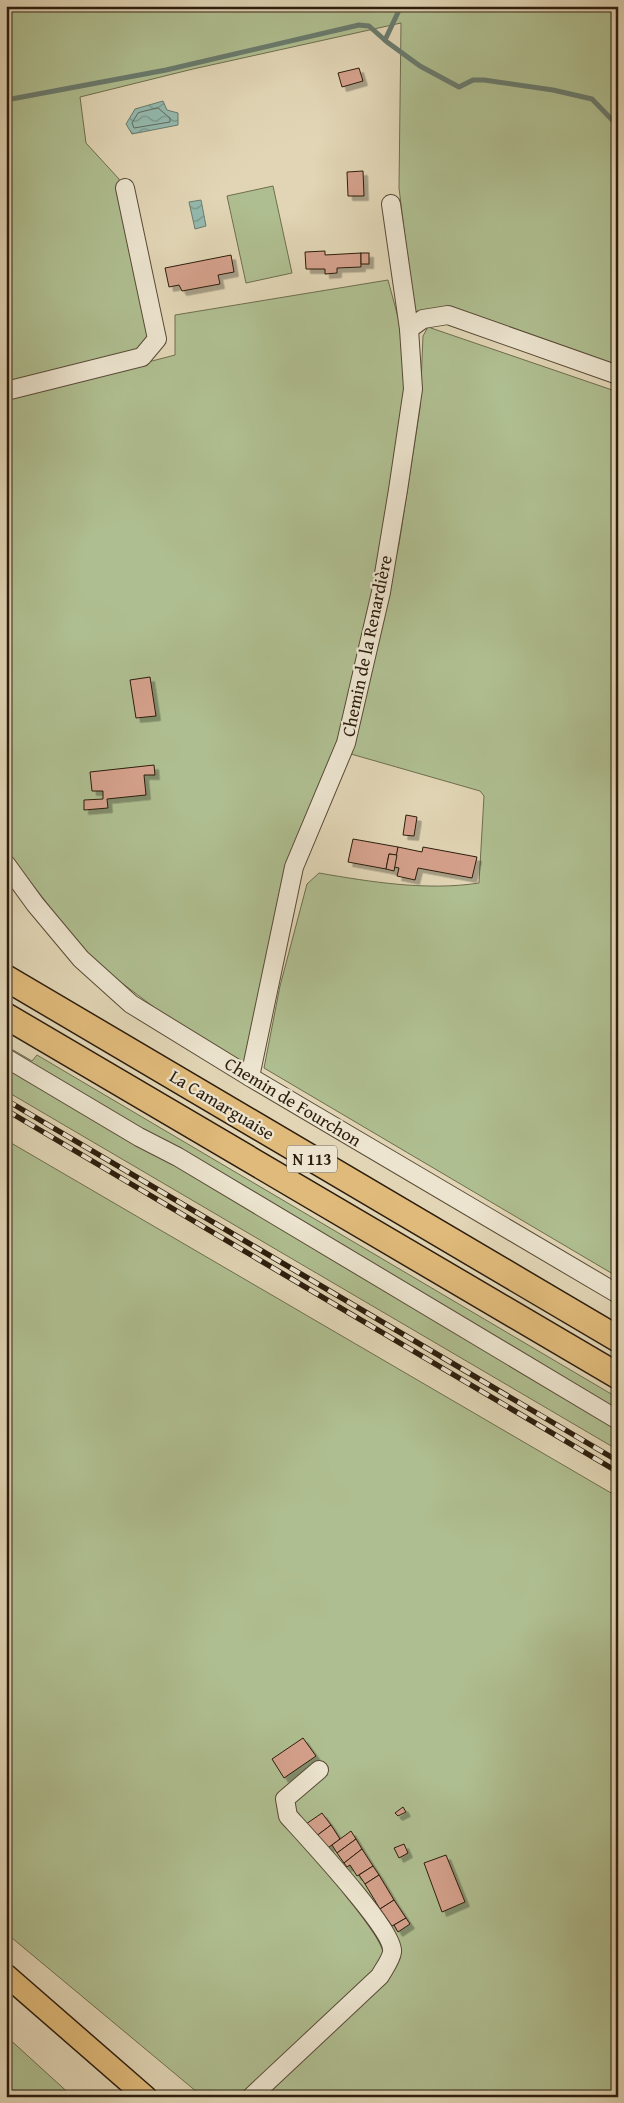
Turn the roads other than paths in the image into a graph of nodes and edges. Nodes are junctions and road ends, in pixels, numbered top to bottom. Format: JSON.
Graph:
{"nodes":[{"id":1,"x":125,"y":188,"type":"dead end"},
{"id":2,"x":391,"y":204,"type":"dead end"},
{"id":3,"x":409,"y":329,"type":"junction"},
{"id":4,"x":618,"y":375,"type":"edge"},
{"id":5,"x":6,"y":391,"type":"edge"},
{"id":6,"x":6,"y":864,"type":"edge"},
{"id":7,"x":6,"y":978,"type":"edge"},
{"id":8,"x":6,"y":1016,"type":"edge"},
{"id":9,"x":6,"y":1058,"type":"edge"},
{"id":10,"x":250,"y":1077,"type":"junction"},
{"id":11,"x":618,"y":1294,"type":"edge"},
{"id":12,"x":618,"y":1339,"type":"edge"},
{"id":13,"x":618,"y":1376,"type":"edge"},
{"id":14,"x":618,"y":1420,"type":"edge"},
{"id":15,"x":319,"y":1770,"type":"dead end"},
{"id":16,"x":6,"y":1976,"type":"edge"},
{"id":17,"x":146,"y":2097,"type":"edge"},
{"id":18,"x":251,"y":2097,"type":"edge"}],
"edges":[{"from":1,"to":5,"type":"street"},
{"from":2,"to":3,"type":"street","name":"Chemin de la Renardière"},
{"from":3,"to":4,"type":"street"},
{"from":3,"to":10,"type":"street","name":"Chemin de la Renardière"},
{"from":6,"to":10,"type":"street","name":"Chemin de Fourchon"},
{"from":7,"to":12,"type":"highway","name":"La Camarguaise","number":"N 113"},
{"from":8,"to":13,"type":"highway","name":"La Camarguaise","number":"N 113"},
{"from":9,"to":14,"type":"street"},
{"from":10,"to":11,"type":"street","name":"Chemin de Fourchon"},
{"from":15,"to":18,"type":"street"},
{"from":16,"to":17,"type":"main road"}]}
